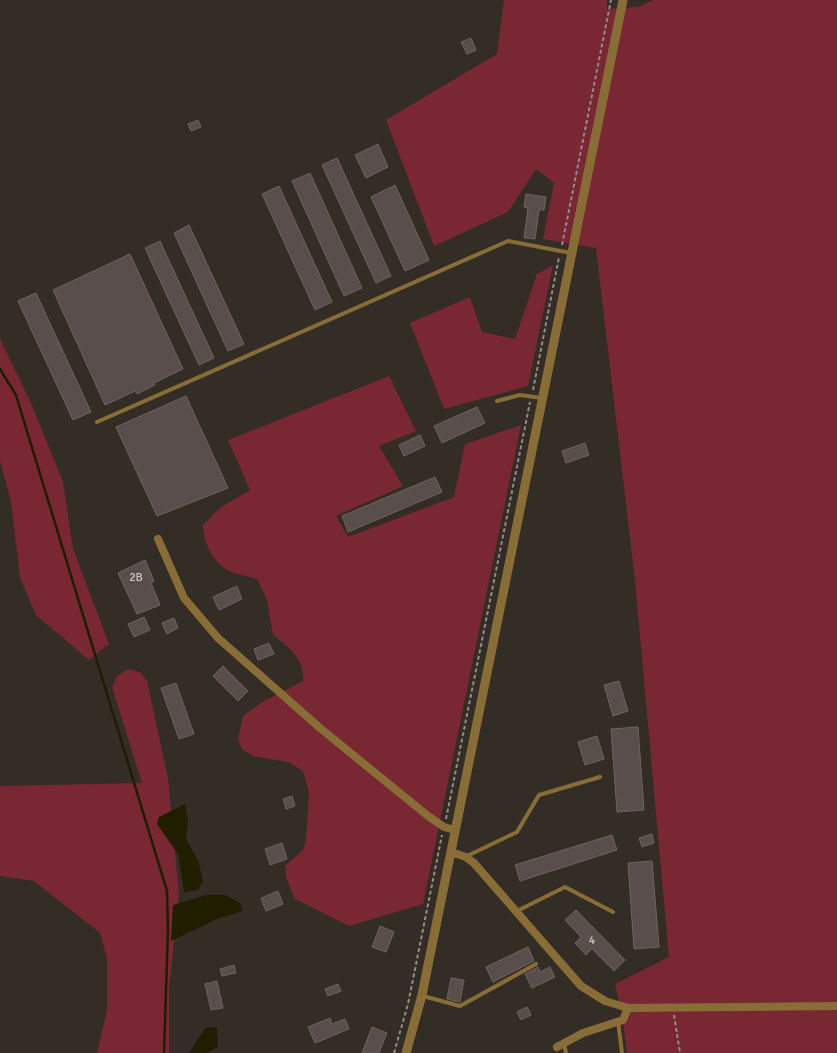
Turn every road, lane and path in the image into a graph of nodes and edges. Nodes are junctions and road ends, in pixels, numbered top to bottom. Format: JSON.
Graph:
{"nodes":[{"id":1,"x":611,"y":0,"type":"edge"},
{"id":2,"x":625,"y":0,"type":"edge"},
{"id":3,"x":560,"y":251,"type":"junction"},
{"id":4,"x":571,"y":253,"type":"junction"},
{"id":5,"x":531,"y":396,"type":"junction"},
{"id":6,"x":542,"y":398,"type":"junction"},
{"id":7,"x":497,"y":401,"type":"dead end"},
{"id":8,"x":97,"y":422,"type":"dead end"},
{"id":9,"x":158,"y":539,"type":"dead end"},
{"id":10,"x":600,"y":777,"type":"dead end"},
{"id":11,"x":446,"y":817,"type":"junction"},
{"id":12,"x":457,"y":819,"type":"junction"},
{"id":13,"x":444,"y":827,"type":"junction"},
{"id":14,"x":455,"y":830,"type":"junction"},
{"id":15,"x":451,"y":852,"type":"junction"},
{"id":16,"x":466,"y":857,"type":"junction"},
{"id":17,"x":515,"y":912,"type":"junction"},
{"id":18,"x":613,"y":912,"type":"dead end"},
{"id":19,"x":536,"y":964,"type":"dead end"},
{"id":20,"x":422,"y":995,"type":"junction"},
{"id":21,"x":837,"y":1006,"type":"edge"},
{"id":22,"x":628,"y":1008,"type":"junction"},
{"id":23,"x":673,"y":1008,"type":"junction"},
{"id":24,"x":618,"y":1021,"type":"junction"},
{"id":25,"x":564,"y":1042,"type":"junction"},
{"id":26,"x":557,"y":1047,"type":"dead end"},
{"id":27,"x":394,"y":1053,"type":"edge"},
{"id":28,"x":406,"y":1053,"type":"edge"},
{"id":29,"x":566,"y":1053,"type":"edge"},
{"id":30,"x":622,"y":1053,"type":"edge"},
{"id":31,"x":680,"y":1053,"type":"edge"}],
"edges":[{"from":1,"to":3,"type":"path"},
{"from":2,"to":4,"type":"street"},
{"from":3,"to":4,"type":"lane"},
{"from":3,"to":5,"type":"path"},
{"from":3,"to":8,"type":"lane"},
{"from":4,"to":6,"type":"street"},
{"from":5,"to":6,"type":"lane"},
{"from":5,"to":7,"type":"lane"},
{"from":5,"to":11,"type":"path"},
{"from":6,"to":12,"type":"street"},
{"from":9,"to":13,"type":"street"},
{"from":10,"to":16,"type":"lane"},
{"from":11,"to":12,"type":"path"},
{"from":11,"to":13,"type":"path"},
{"from":12,"to":14,"type":"street"},
{"from":13,"to":14,"type":"street"},
{"from":13,"to":27,"type":"path"},
{"from":14,"to":15,"type":"street"},
{"from":15,"to":16,"type":"street"},
{"from":15,"to":20,"type":"street"},
{"from":16,"to":17,"type":"street"},
{"from":17,"to":18,"type":"lane"},
{"from":17,"to":22,"type":"street"},
{"from":19,"to":20,"type":"lane"},
{"from":20,"to":28,"type":"street"},
{"from":21,"to":23,"type":"street"},
{"from":22,"to":23,"type":"street"},
{"from":22,"to":24,"type":"street"},
{"from":23,"to":31,"type":"path"},
{"from":24,"to":25,"type":"street"},
{"from":24,"to":30,"type":"lane"},
{"from":25,"to":26,"type":"street"},
{"from":25,"to":29,"type":"lane"}]}
